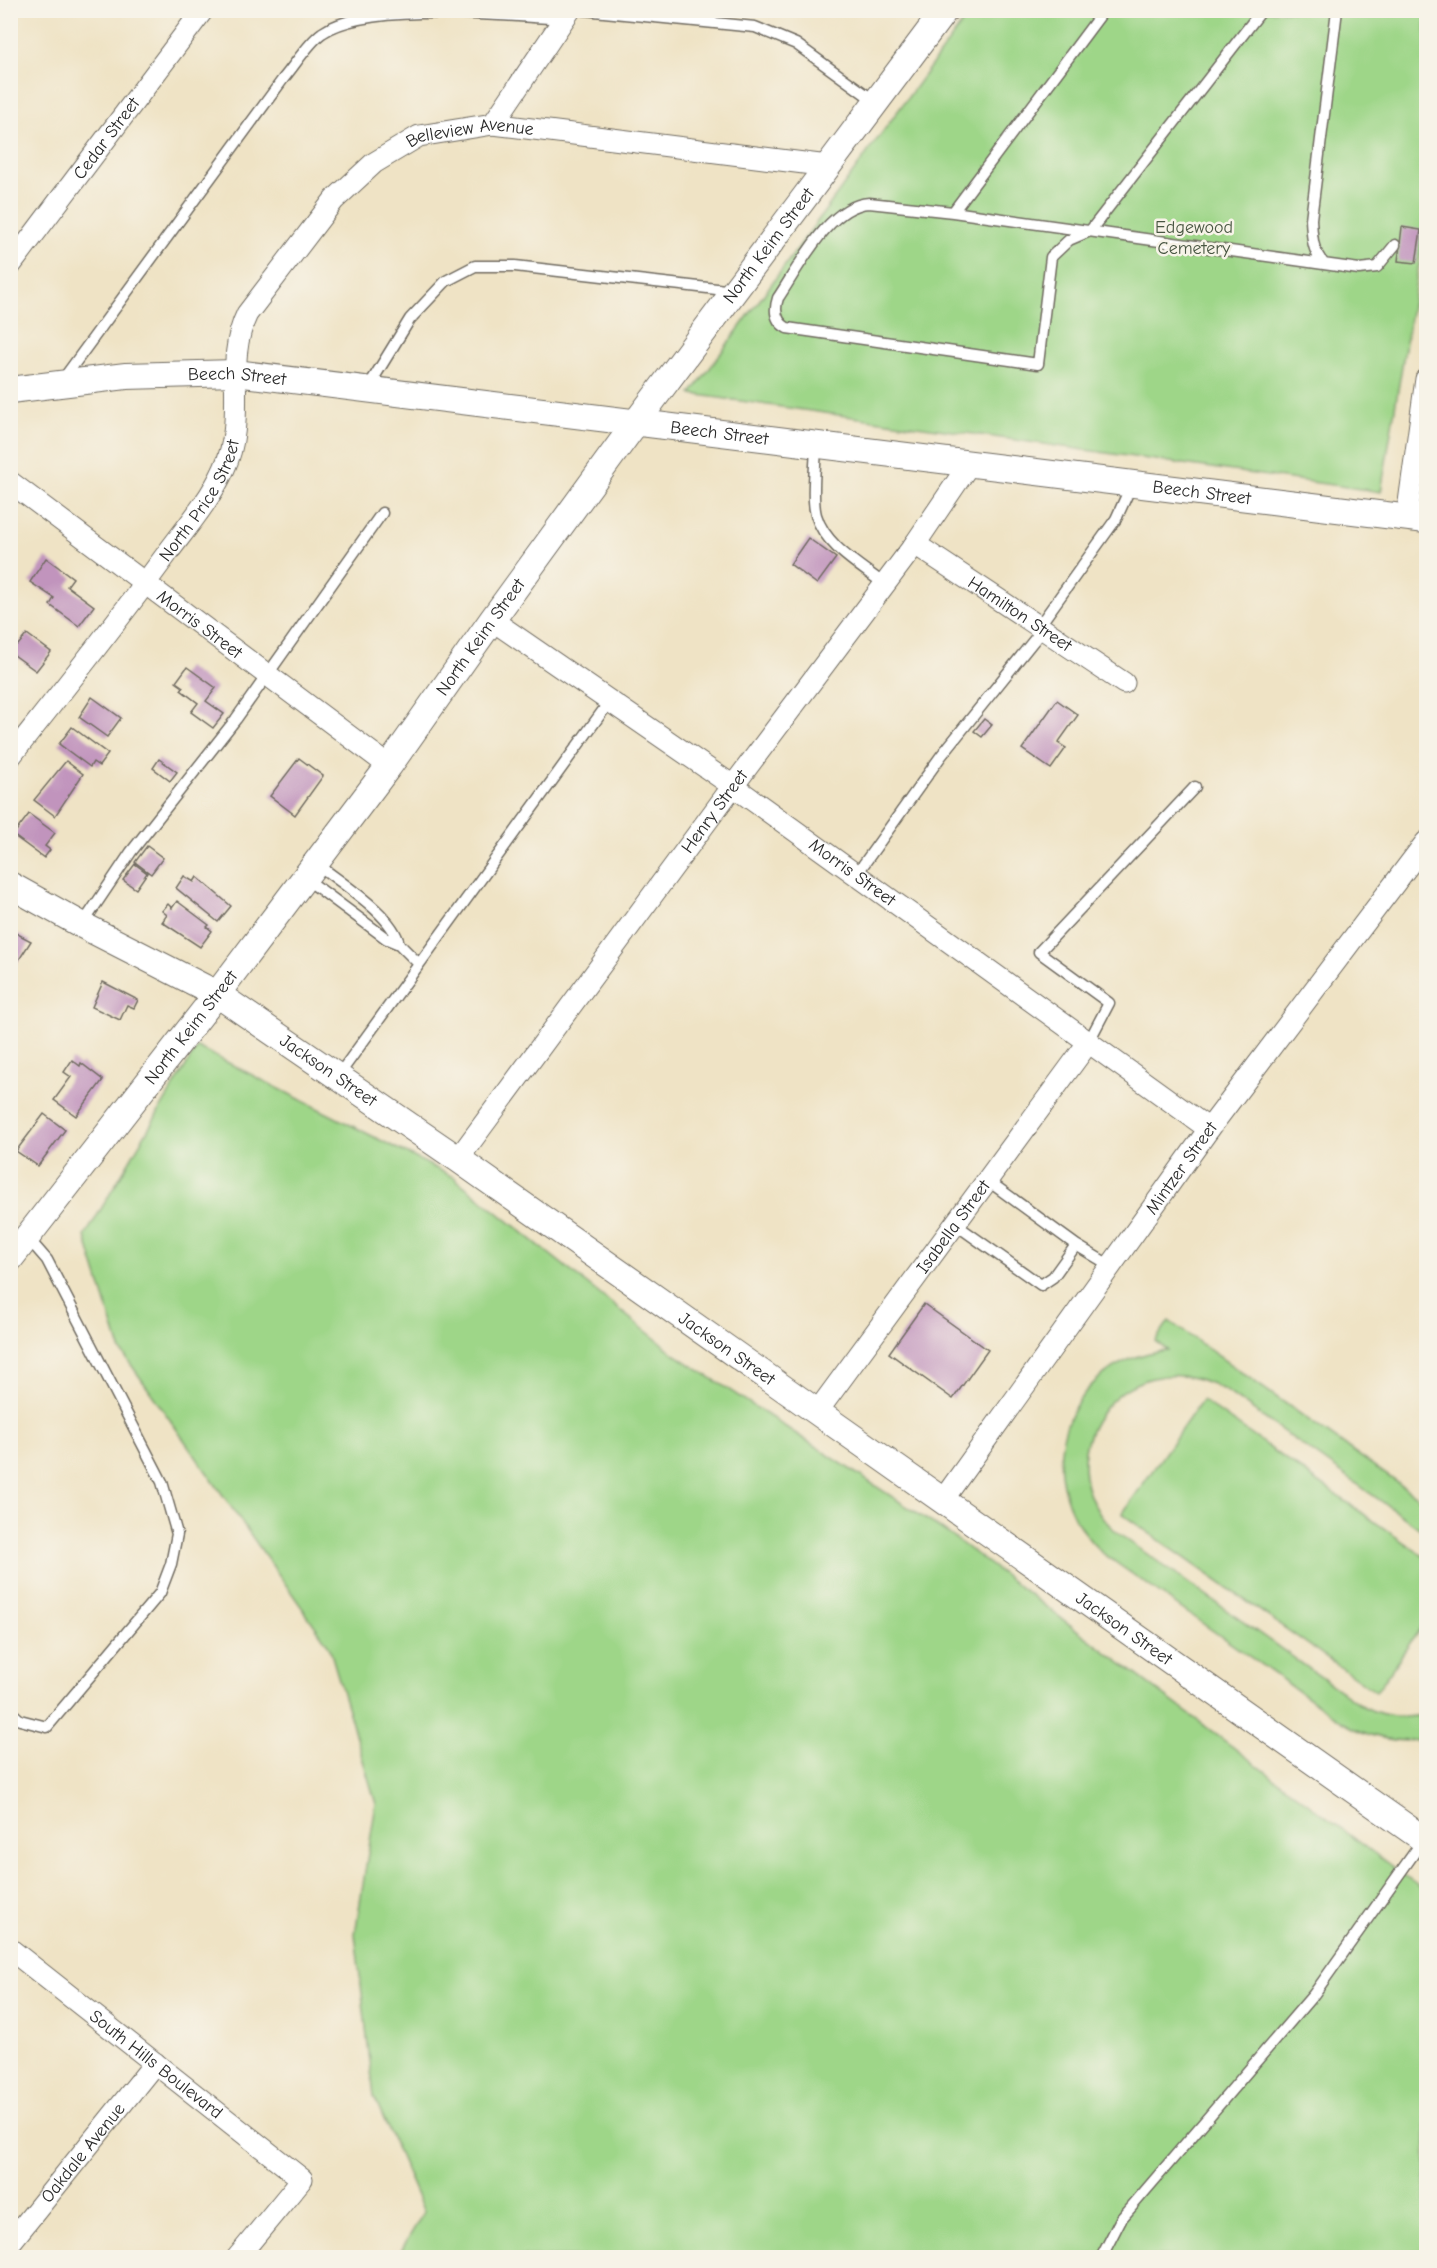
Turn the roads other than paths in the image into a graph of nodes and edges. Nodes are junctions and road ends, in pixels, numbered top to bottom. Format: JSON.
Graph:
{"nodes":[{"id":1,"x":203,"y":10,"type":"edge"},
{"id":2,"x":945,"y":10,"type":"edge"},
{"id":3,"x":1104,"y":10,"type":"edge"},
{"id":4,"x":1262,"y":10,"type":"edge"},
{"id":5,"x":1336,"y":10,"type":"edge"},
{"id":6,"x":573,"y":13,"type":"edge"},
{"id":7,"x":876,"y":102,"type":"junction"},
{"id":8,"x":493,"y":124,"type":"junction"},
{"id":9,"x":828,"y":166,"type":"junction"},
{"id":10,"x":953,"y":212,"type":"junction"},
{"id":11,"x":1090,"y":231,"type":"junction"},
{"id":12,"x":1395,"y":245,"type":"dead end"},
{"id":13,"x":1324,"y":264,"type":"junction"},
{"id":14,"x":10,"y":266,"type":"edge"},
{"id":15,"x":734,"y":291,"type":"junction"},
{"id":16,"x":235,"y":373,"type":"junction"},
{"id":17,"x":1426,"y":379,"type":"edge"},
{"id":18,"x":59,"y":384,"type":"junction"},
{"id":19,"x":367,"y":389,"type":"junction"},
{"id":20,"x":10,"y":390,"type":"edge"},
{"id":21,"x":637,"y":421,"type":"junction"},
{"id":22,"x":816,"y":444,"type":"junction"},
{"id":23,"x":970,"y":463,"type":"junction"},
{"id":24,"x":10,"y":482,"type":"edge"},
{"id":25,"x":1132,"y":483,"type":"junction"},
{"id":26,"x":382,"y":513,"type":"dead end"},
{"id":27,"x":1417,"y":518,"type":"edge"},
{"id":28,"x":915,"y":544,"type":"junction"},
{"id":29,"x":145,"y":584,"type":"junction"},
{"id":30,"x":884,"y":584,"type":"junction"},
{"id":31,"x":492,"y":620,"type":"junction"},
{"id":32,"x":1041,"y":627,"type":"junction"},
{"id":33,"x":266,"y":675,"type":"junction"},
{"id":34,"x":1124,"y":684,"type":"dead end"},
{"id":35,"x":610,"y":701,"type":"junction"},
{"id":36,"x":10,"y":757,"type":"edge"},
{"id":37,"x":389,"y":766,"type":"junction"},
{"id":38,"x":733,"y":786,"type":"junction"},
{"id":39,"x":1195,"y":787,"type":"dead end"},
{"id":40,"x":1426,"y":842,"type":"edge"},
{"id":41,"x":310,"y":870,"type":"junction"},
{"id":42,"x":856,"y":875,"type":"junction"},
{"id":43,"x":10,"y":885,"type":"edge"},
{"id":44,"x":82,"y":925,"type":"junction"},
{"id":45,"x":399,"y":944,"type":"junction"},
{"id":46,"x":419,"y":964,"type":"junction"},
{"id":47,"x":217,"y":994,"type":"junction"},
{"id":48,"x":1088,"y":1042,"type":"junction"},
{"id":49,"x":338,"y":1076,"type":"junction"},
{"id":50,"x":1209,"y":1129,"type":"junction"},
{"id":51,"x":458,"y":1159,"type":"junction"},
{"id":52,"x":987,"y":1180,"type":"junction"},
{"id":53,"x":955,"y":1224,"type":"junction"},
{"id":54,"x":27,"y":1237,"type":"junction"},
{"id":55,"x":1076,"y":1245,"type":"junction"},
{"id":56,"x":10,"y":1259,"type":"edge"},
{"id":57,"x":1111,"y":1266,"type":"junction"},
{"id":58,"x":816,"y":1412,"type":"junction"},
{"id":59,"x":942,"y":1501,"type":"junction"},
{"id":60,"x":10,"y":1711,"type":"edge"},
{"id":61,"x":1426,"y":1839,"type":"edge"},
{"id":62,"x":10,"y":1949,"type":"edge"},
{"id":63,"x":155,"y":2063,"type":"junction"},
{"id":64,"x":10,"y":2243,"type":"edge"},
{"id":65,"x":237,"y":2258,"type":"edge"},
{"id":66,"x":1101,"y":2258,"type":"edge"}],
"edges":[{"from":1,"to":14,"type":"street","name":"Cedar Street"},
{"from":2,"to":7,"type":"street","name":"North Keim Street"},
{"from":3,"to":10,"type":"lane"},
{"from":4,"to":11,"type":"lane"},
{"from":5,"to":13,"type":"lane"},
{"from":6,"to":7,"type":"lane"},
{"from":6,"to":8,"type":"street"},
{"from":6,"to":18,"type":"lane"},
{"from":7,"to":9,"type":"street","name":"North Keim Street"},
{"from":8,"to":9,"type":"street","name":"Belleview Avenue"},
{"from":8,"to":16,"type":"street","name":"Belleview Avenue"},
{"from":9,"to":15,"type":"street","name":"North Keim Street"},
{"from":10,"to":11,"type":"lane"},
{"from":10,"to":11,"type":"lane"},
{"from":11,"to":13,"type":"lane"},
{"from":12,"to":13,"type":"lane"},
{"from":15,"to":19,"type":"lane"},
{"from":15,"to":21,"type":"street","name":"North Keim Street"},
{"from":16,"to":18,"type":"street","name":"Beech Street"},
{"from":16,"to":19,"type":"street","name":"Beech Street"},
{"from":16,"to":29,"type":"street","name":"North Price Street"},
{"from":17,"to":27,"type":"street"},
{"from":18,"to":20,"type":"street","name":"Beech Street"},
{"from":19,"to":21,"type":"street","name":"Beech Street"},
{"from":21,"to":22,"type":"street","name":"Beech Street"},
{"from":21,"to":31,"type":"street","name":"North Keim Street"},
{"from":22,"to":23,"type":"street","name":"Beech Street"},
{"from":22,"to":30,"type":"lane"},
{"from":23,"to":25,"type":"street","name":"Beech Street"},
{"from":23,"to":28,"type":"street","name":"Henry Street"},
{"from":24,"to":29,"type":"street","name":"Morris Street"},
{"from":25,"to":27,"type":"street","name":"Beech Street"},
{"from":25,"to":32,"type":"lane"},
{"from":26,"to":33,"type":"lane"},
{"from":28,"to":30,"type":"street","name":"Henry Street"},
{"from":28,"to":32,"type":"street","name":"Hamilton Street"},
{"from":29,"to":33,"type":"street","name":"Morris Street"},
{"from":29,"to":36,"type":"street","name":"North Price Street"},
{"from":30,"to":38,"type":"street","name":"Henry Street"},
{"from":31,"to":35,"type":"street","name":"Morris Street"},
{"from":31,"to":37,"type":"street","name":"North Keim Street"},
{"from":32,"to":34,"type":"street","name":"Hamilton Street"},
{"from":32,"to":42,"type":"lane"},
{"from":33,"to":37,"type":"street","name":"Morris Street"},
{"from":33,"to":44,"type":"lane"},
{"from":35,"to":38,"type":"street","name":"Morris Street"},
{"from":35,"to":46,"type":"lane"},
{"from":37,"to":41,"type":"street","name":"North Keim Street"},
{"from":38,"to":42,"type":"street","name":"Morris Street"},
{"from":38,"to":51,"type":"street","name":"Henry Street"},
{"from":39,"to":48,"type":"lane"},
{"from":40,"to":50,"type":"street","name":"Mintzer Street"},
{"from":41,"to":45,"type":"lane"},
{"from":41,"to":45,"type":"lane"},
{"from":41,"to":47,"type":"street","name":"North Keim Street"},
{"from":42,"to":48,"type":"street","name":"Morris Street"},
{"from":43,"to":44,"type":"street","name":"Jackson Street"},
{"from":44,"to":47,"type":"street","name":"Jackson Street"},
{"from":45,"to":46,"type":"lane"},
{"from":46,"to":49,"type":"lane"},
{"from":47,"to":49,"type":"street","name":"Jackson Street"},
{"from":47,"to":54,"type":"street","name":"North Keim Street"},
{"from":48,"to":50,"type":"street","name":"Morris Street"},
{"from":48,"to":52,"type":"street","name":"Isabella Street"},
{"from":49,"to":51,"type":"street","name":"Jackson Street"},
{"from":50,"to":57,"type":"street","name":"Mintzer Street"},
{"from":51,"to":58,"type":"street","name":"Jackson Street"},
{"from":52,"to":53,"type":"street","name":"Isabella Street"},
{"from":52,"to":55,"type":"lane"},
{"from":53,"to":55,"type":"lane"},
{"from":53,"to":58,"type":"street","name":"Isabella Street"},
{"from":54,"to":56,"type":"street","name":"North Keim Street"},
{"from":54,"to":60,"type":"lane"},
{"from":55,"to":57,"type":"lane"},
{"from":57,"to":59,"type":"street","name":"Mintzer Street"},
{"from":58,"to":59,"type":"street","name":"Jackson Street"},
{"from":59,"to":61,"type":"street","name":"Jackson Street"},
{"from":61,"to":66,"type":"lane"},
{"from":62,"to":63,"type":"street","name":"South Hills Boulevard"},
{"from":63,"to":64,"type":"street","name":"Oakdale Avenue"},
{"from":63,"to":65,"type":"street","name":"South Hills Boulevard"}]}
